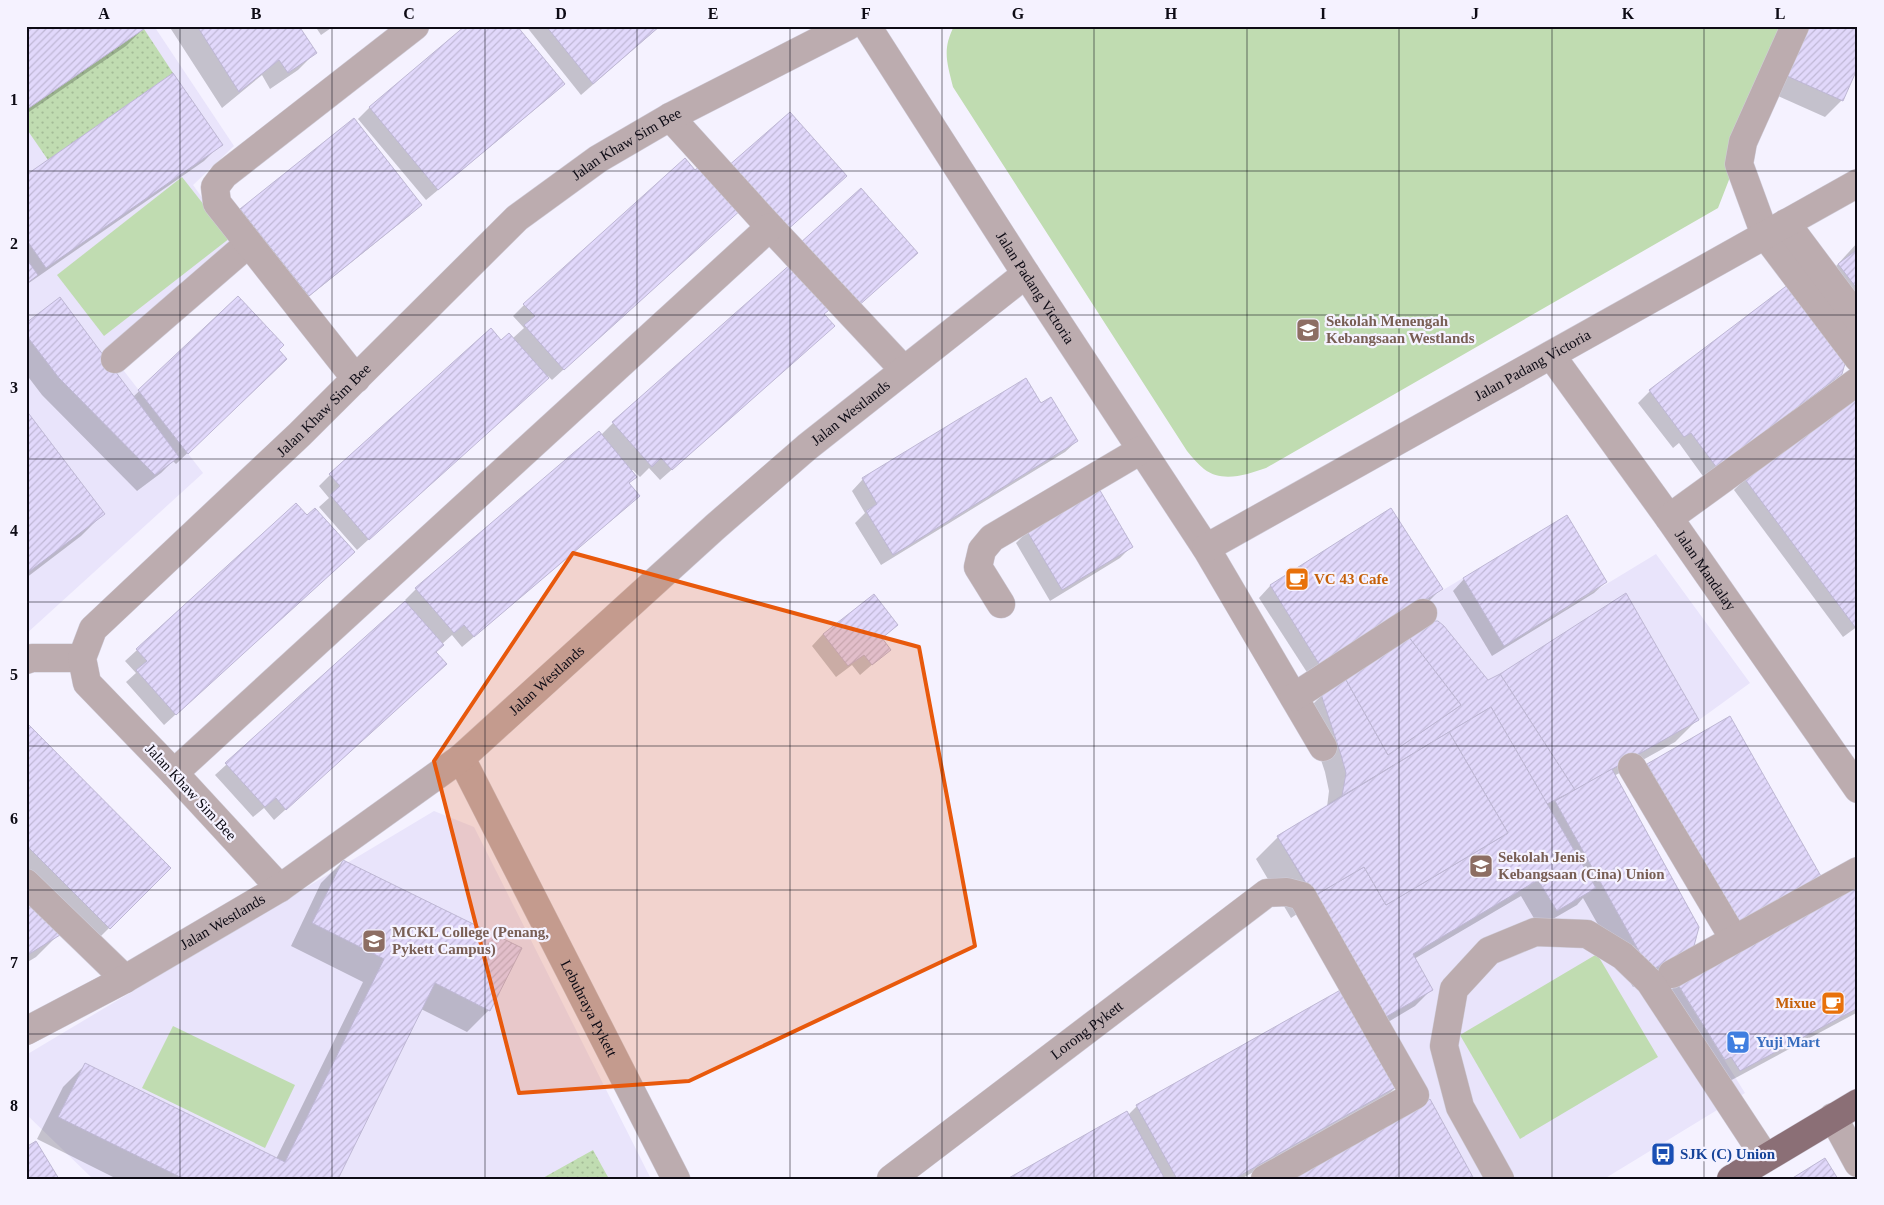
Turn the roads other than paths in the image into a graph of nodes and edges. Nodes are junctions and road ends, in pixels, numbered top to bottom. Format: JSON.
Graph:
{"nodes":[{"id":1,"x":415,"y":26,"type":"edge"},
{"id":2,"x":848,"y":26,"type":"edge"},
{"id":3,"x":867,"y":26,"type":"edge"},
{"id":4,"x":1795,"y":26,"type":"edge"},
{"id":5,"x":670,"y":117,"type":"junction"},
{"id":6,"x":1858,"y":183,"type":"edge"},
{"id":7,"x":770,"y":228,"type":"junction"},
{"id":8,"x":1776,"y":229,"type":"junction"},
{"id":9,"x":248,"y":244,"type":"junction"},
{"id":10,"x":1026,"y":274,"type":"junction"},
{"id":11,"x":1858,"y":319,"type":"edge"},
{"id":12,"x":1551,"y":355,"type":"junction"},
{"id":13,"x":1858,"y":358,"type":"edge"},
{"id":14,"x":115,"y":359,"type":"dead end"},
{"id":15,"x":904,"y":370,"type":"junction"},
{"id":16,"x":356,"y":379,"type":"junction"},
{"id":17,"x":1858,"y":381,"type":"edge"},
{"id":18,"x":1141,"y":450,"type":"junction"},
{"id":19,"x":1668,"y":518,"type":"junction"},
{"id":20,"x":1206,"y":548,"type":"junction"},
{"id":21,"x":1001,"y":604,"type":"dead end"},
{"id":22,"x":1423,"y":613,"type":"dead end"},
{"id":23,"x":82,"y":658,"type":"junction"},
{"id":24,"x":26,"y":660,"type":"edge"},
{"id":25,"x":1294,"y":698,"type":"junction"},
{"id":26,"x":1323,"y":747,"type":"dead end"},
{"id":27,"x":461,"y":758,"type":"junction"},
{"id":28,"x":1632,"y":767,"type":"dead end"},
{"id":29,"x":174,"y":772,"type":"junction"},
{"id":30,"x":1858,"y":788,"type":"edge"},
{"id":31,"x":1858,"y":871,"type":"edge"},
{"id":32,"x":26,"y":883,"type":"edge"},
{"id":33,"x":280,"y":888,"type":"junction"},
{"id":34,"x":1734,"y":939,"type":"junction"},
{"id":35,"x":1672,"y":974,"type":"dead end"},
{"id":36,"x":125,"y":979,"type":"junction"},
{"id":37,"x":26,"y":1032,"type":"edge"},
{"id":38,"x":1858,"y":1103,"type":"edge"},
{"id":39,"x":1833,"y":1117,"type":"junction"},
{"id":40,"x":1765,"y":1157,"type":"junction"},
{"id":41,"x":1858,"y":1163,"type":"edge"},
{"id":42,"x":676,"y":1179,"type":"edge"},
{"id":43,"x":891,"y":1179,"type":"edge"},
{"id":44,"x":1265,"y":1179,"type":"edge"},
{"id":45,"x":1500,"y":1179,"type":"edge"},
{"id":46,"x":1731,"y":1179,"type":"edge"}],
"edges":[{"from":1,"to":9,"type":"street"},
{"from":2,"to":5,"type":"street","name":"Jalan Khaw Sim Bee"},
{"from":3,"to":10,"type":"street","name":"Jalan Padang Victoria"},
{"from":4,"to":8,"type":"street"},
{"from":5,"to":7,"type":"street"},
{"from":5,"to":16,"type":"street","name":"Jalan Khaw Sim Bee"},
{"from":6,"to":8,"type":"street","name":"Jalan Padang Victoria"},
{"from":7,"to":15,"type":"street"},
{"from":7,"to":29,"type":"street"},
{"from":8,"to":11,"type":"street"},
{"from":8,"to":12,"type":"street","name":"Jalan Padang Victoria"},
{"from":8,"to":13,"type":"street"},
{"from":9,"to":14,"type":"street"},
{"from":9,"to":16,"type":"street"},
{"from":10,"to":15,"type":"street","name":"Jalan Westlands"},
{"from":10,"to":18,"type":"street","name":"Jalan Padang Victoria"},
{"from":12,"to":19,"type":"street","name":"Jalan Mandalay"},
{"from":12,"to":20,"type":"street","name":"Jalan Padang Victoria"},
{"from":15,"to":27,"type":"street","name":"Jalan Westlands"},
{"from":16,"to":23,"type":"street","name":"Jalan Khaw Sim Bee"},
{"from":17,"to":19,"type":"street"},
{"from":18,"to":20,"type":"street","name":"Jalan Padang Victoria"},
{"from":18,"to":21,"type":"street"},
{"from":19,"to":30,"type":"street","name":"Jalan Mandalay"},
{"from":20,"to":25,"type":"street","name":"Jalan Padang Victoria"},
{"from":22,"to":25,"type":"street"},
{"from":23,"to":24,"type":"street"},
{"from":23,"to":29,"type":"street","name":"Jalan Khaw Sim Bee"},
{"from":25,"to":26,"type":"street","name":"Jalan Padang Victoria"},
{"from":27,"to":33,"type":"street","name":"Jalan Westlands"},
{"from":27,"to":42,"type":"street","name":"Lebuhraya Pykett"},
{"from":28,"to":34,"type":"street"},
{"from":29,"to":33,"type":"street","name":"Jalan Khaw Sim Bee"},
{"from":31,"to":34,"type":"street"},
{"from":32,"to":36,"type":"street"},
{"from":33,"to":36,"type":"street","name":"Jalan Westlands"},
{"from":34,"to":35,"type":"street"},
{"from":36,"to":37,"type":"street","name":"Jalan Westlands"},
{"from":38,"to":39,"type":"main road"},
{"from":39,"to":40,"type":"main road"},
{"from":39,"to":41,"type":"street"},
{"from":40,"to":45,"type":"street"},
{"from":40,"to":46,"type":"main road"},
{"from":43,"to":44,"type":"street","name":"Lorong Pykett"}]}
